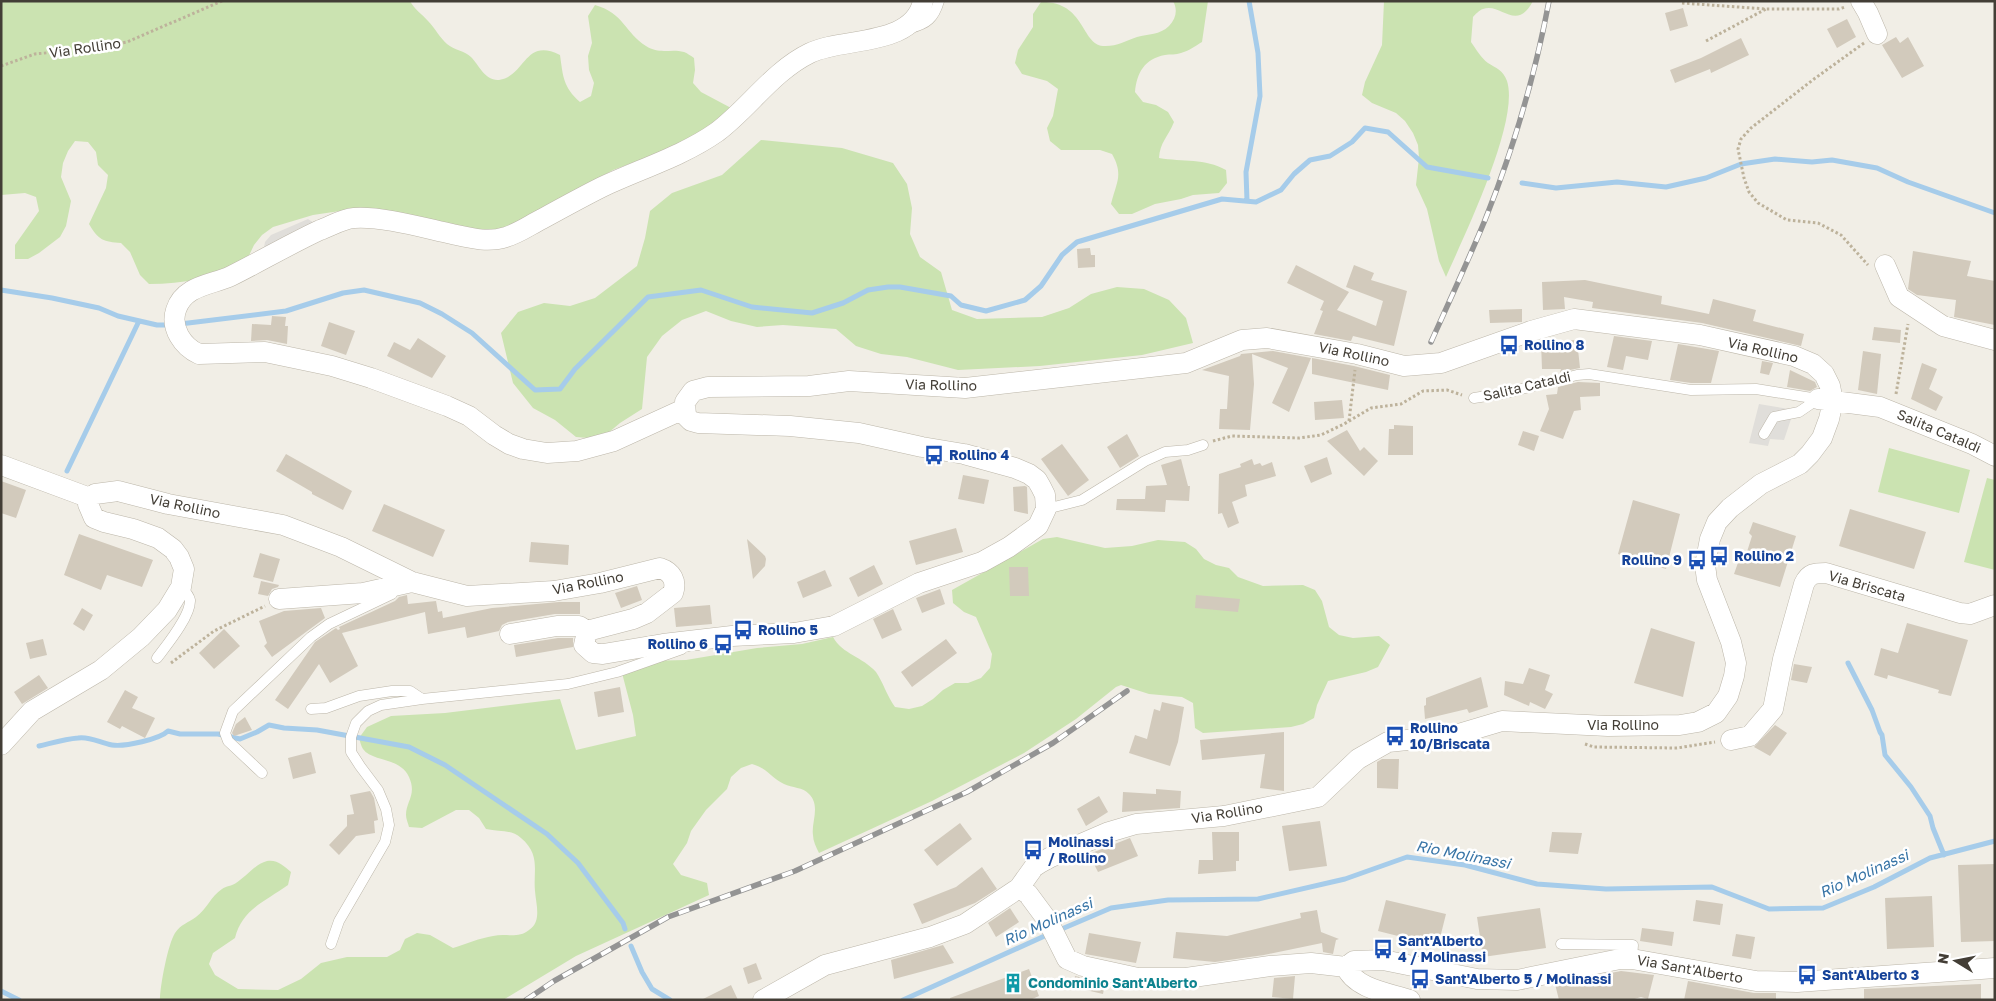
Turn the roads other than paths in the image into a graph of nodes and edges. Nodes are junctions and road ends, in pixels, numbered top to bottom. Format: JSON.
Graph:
{"nodes":[{"id":1,"x":923,"y":1,"type":"edge"},
{"id":2,"x":939,"y":1,"type":"edge"},
{"id":3,"x":1857,"y":3,"type":"edge"},
{"id":4,"x":902,"y":31,"type":"junction"},
{"id":5,"x":1876,"y":34,"type":"road end"},
{"id":6,"x":1879,"y":268,"type":"road end"},
{"id":7,"x":1995,"y":340,"type":"edge"},
{"id":8,"x":1474,"y":398,"type":"road end"},
{"id":9,"x":1827,"y":398,"type":"junction"},
{"id":10,"x":684,"y":408,"type":"junction"},
{"id":11,"x":1764,"y":434,"type":"dead end"},
{"id":12,"x":1203,"y":445,"type":"road end"},
{"id":13,"x":1995,"y":447,"type":"edge"},
{"id":14,"x":1995,"y":456,"type":"edge"},
{"id":15,"x":1,"y":465,"type":"edge"},
{"id":16,"x":90,"y":498,"type":"junction"},
{"id":17,"x":1046,"y":509,"type":"junction"},
{"id":18,"x":412,"y":582,"type":"junction"},
{"id":19,"x":181,"y":587,"type":"junction"},
{"id":20,"x":279,"y":599,"type":"road end"},
{"id":21,"x":1995,"y":606,"type":"edge"},
{"id":22,"x":586,"y":632,"type":"junction"},
{"id":23,"x":510,"y":634,"type":"dead end"},
{"id":24,"x":696,"y":640,"type":"junction"},
{"id":25,"x":157,"y":658,"type":"road end"},
{"id":26,"x":422,"y":699,"type":"junction"},
{"id":27,"x":311,"y":709,"type":"dead end"},
{"id":28,"x":1502,"y":721,"type":"junction"},
{"id":29,"x":1563,"y":738,"type":"dead end"},
{"id":30,"x":1731,"y":740,"type":"dead end"},
{"id":31,"x":1,"y":745,"type":"edge"},
{"id":32,"x":262,"y":774,"type":"dead end"},
{"id":33,"x":1023,"y":891,"type":"junction"},
{"id":34,"x":331,"y":944,"type":"dead end"},
{"id":35,"x":1561,"y":944,"type":"dead end"},
{"id":36,"x":1632,"y":959,"type":"junction"},
{"id":37,"x":1346,"y":967,"type":"junction"},
{"id":38,"x":1995,"y":968,"type":"edge"},
{"id":39,"x":763,"y":1000,"type":"edge"},
{"id":40,"x":1410,"y":1000,"type":"edge"}],
"edges":[{"from":1,"to":4,"type":"street"},
{"from":2,"to":4,"type":"lane"},
{"from":3,"to":5,"type":"street"},
{"from":4,"to":10,"type":"street","name":"Via Rollino"},
{"from":6,"to":7,"type":"street"},
{"from":8,"to":9,"type":"lane","name":"Salita Cataldi"},
{"from":9,"to":10,"type":"street","name":"Via Rollino"},
{"from":9,"to":11,"type":"lane"},
{"from":9,"to":13,"type":"lane"},
{"from":9,"to":14,"type":"street","name":"Salita Cataldi"},
{"from":9,"to":28,"type":"street","name":"Via Rollino"},
{"from":10,"to":17,"type":"street"},
{"from":12,"to":17,"type":"lane"},
{"from":15,"to":16,"type":"street"},
{"from":16,"to":18,"type":"street","name":"Via Rollino"},
{"from":16,"to":19,"type":"street"},
{"from":17,"to":24,"type":"street"},
{"from":18,"to":20,"type":"street"},
{"from":18,"to":22,"type":"street","name":"Via Rollino"},
{"from":18,"to":32,"type":"lane"},
{"from":19,"to":25,"type":"lane"},
{"from":19,"to":31,"type":"street"},
{"from":21,"to":30,"type":"street","name":"Via Briscata"},
{"from":22,"to":23,"type":"street"},
{"from":22,"to":24,"type":"street"},
{"from":24,"to":26,"type":"lane"},
{"from":26,"to":27,"type":"lane"},
{"from":26,"to":34,"type":"lane"},
{"from":28,"to":29,"type":"street"},
{"from":28,"to":33,"type":"street","name":"Via Rollino"},
{"from":33,"to":37,"type":"street"},
{"from":33,"to":39,"type":"street","name":"Via Rollino"},
{"from":35,"to":36,"type":"lane"},
{"from":36,"to":37,"type":"street","name":"Via Sant'Alberto"},
{"from":36,"to":38,"type":"street","name":"Via Sant'Alberto"},
{"from":37,"to":40,"type":"street"}]}
